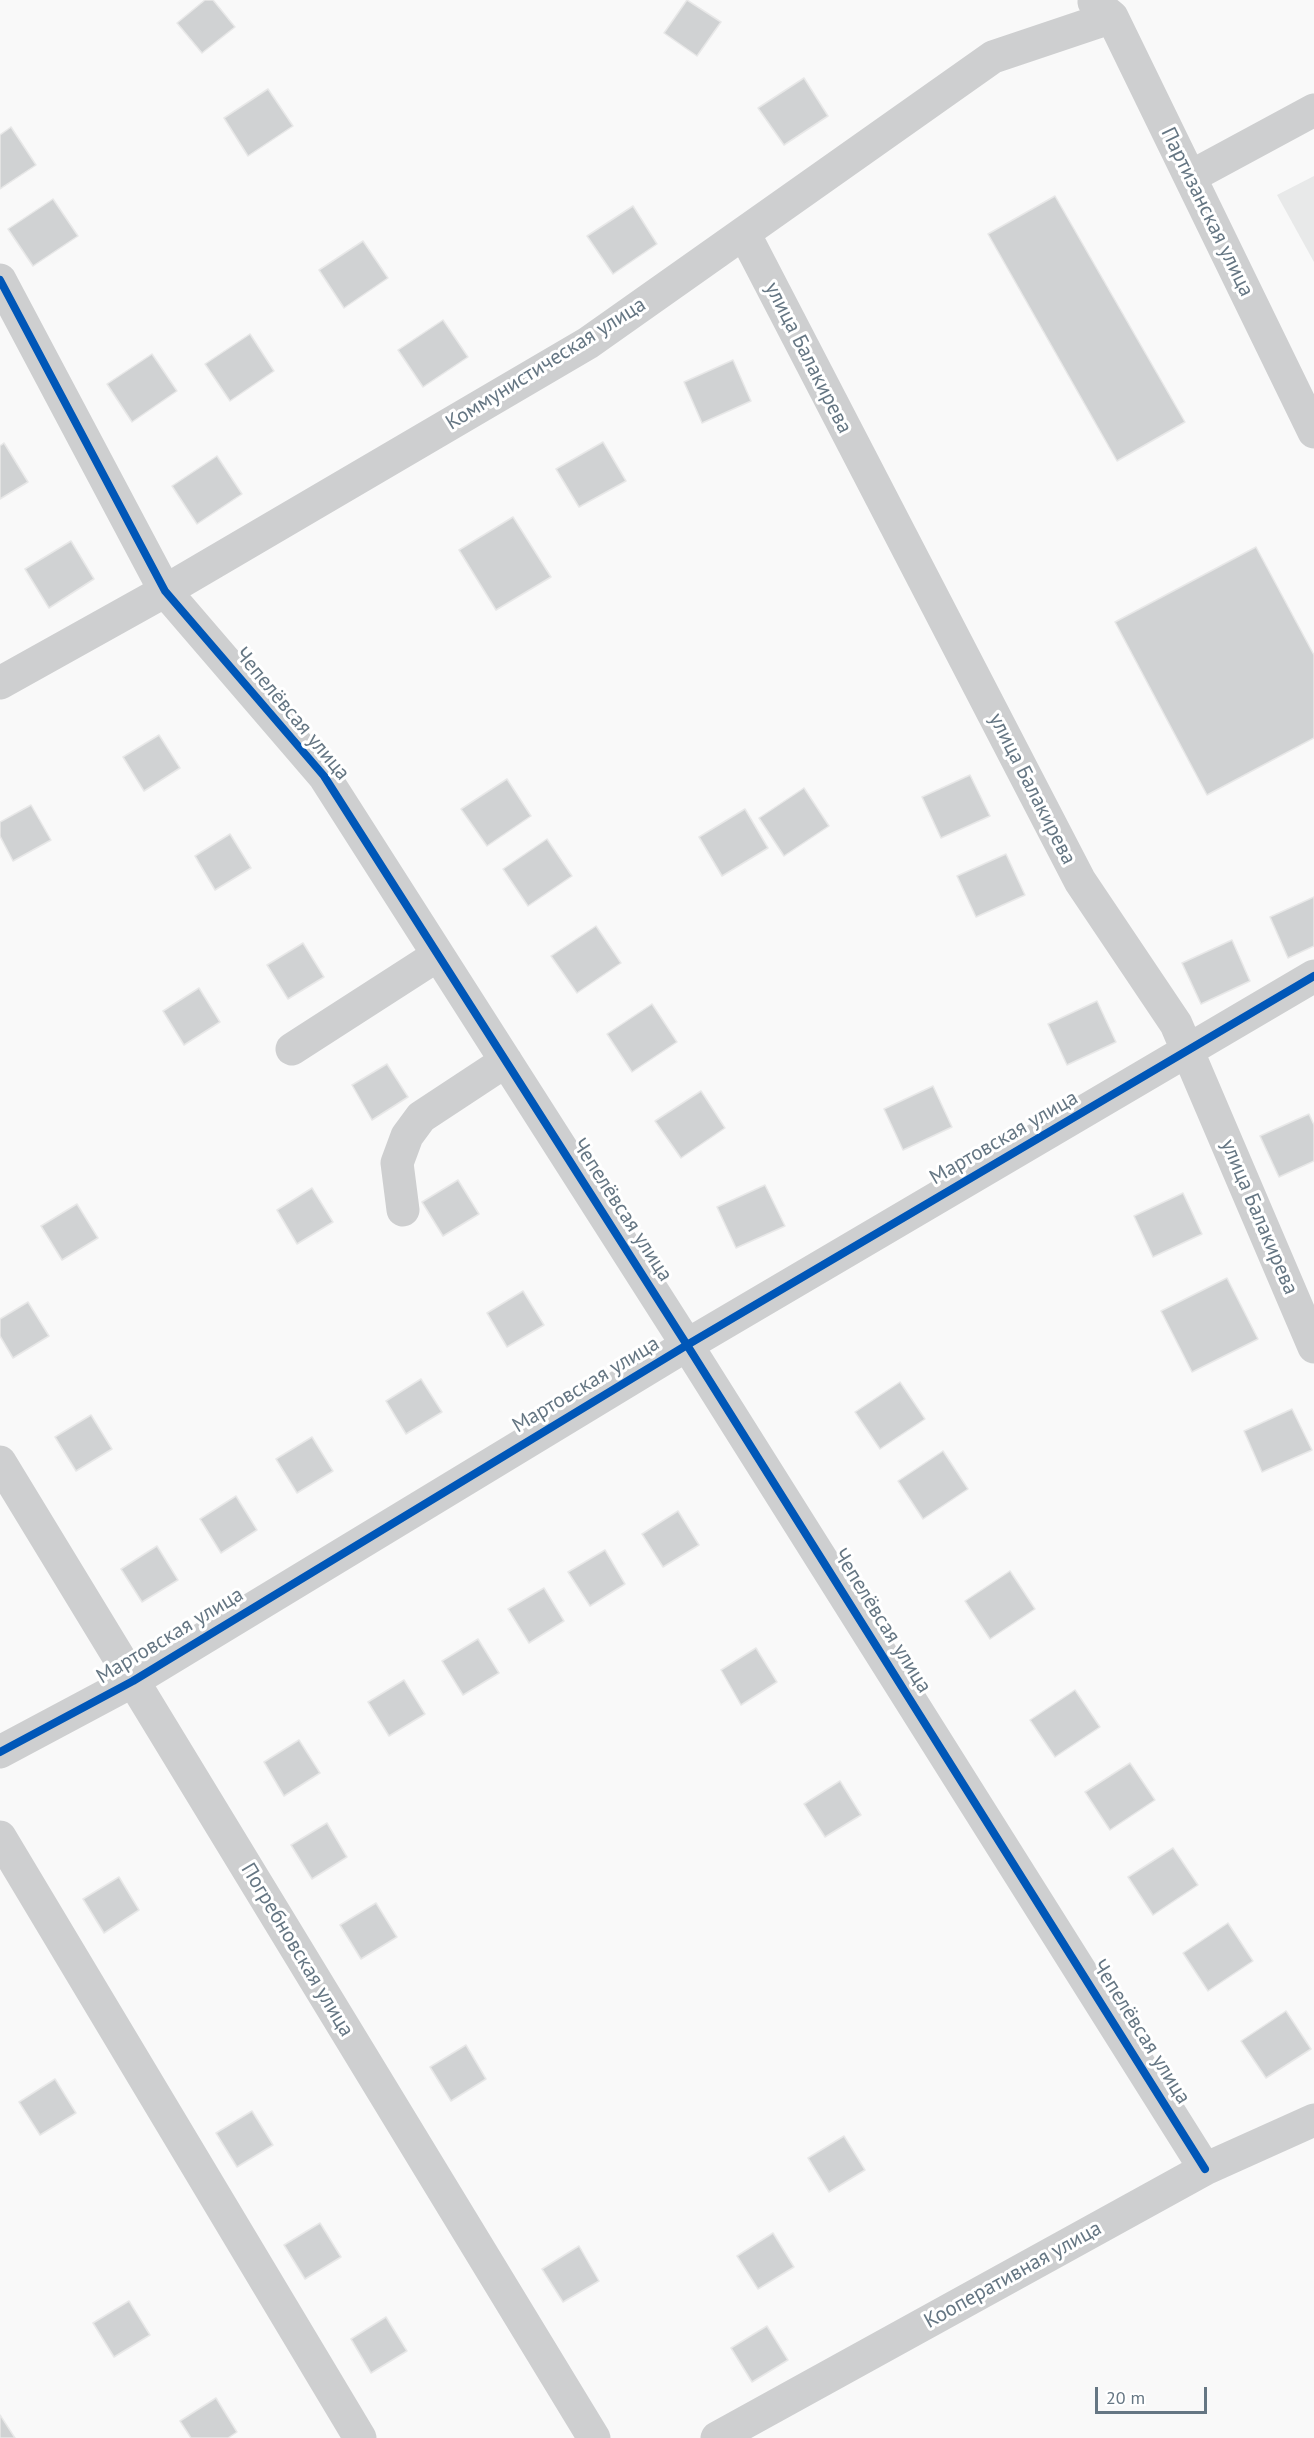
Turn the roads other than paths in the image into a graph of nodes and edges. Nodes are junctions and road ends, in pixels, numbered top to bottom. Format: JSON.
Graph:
{"nodes":[{"id":1,"x":1102,"y":8,"type":"edge"},
{"id":2,"x":1314,"y":110,"type":"edge"},
{"id":3,"x":1190,"y":177,"type":"junction"},
{"id":4,"x":744,"y":233,"type":"junction"},
{"id":5,"x":0,"y":280,"type":"edge"},
{"id":6,"x":1314,"y":432,"type":"edge"},
{"id":7,"x":165,"y":591,"type":"junction"},
{"id":8,"x":0,"y":683,"type":"edge"},
{"id":9,"x":438,"y":955,"type":"junction"},
{"id":10,"x":1314,"y":976,"type":"edge"},
{"id":11,"x":292,"y":1049,"type":"dead end"},
{"id":12,"x":1187,"y":1050,"type":"junction"},
{"id":13,"x":506,"y":1061,"type":"junction"},
{"id":14,"x":403,"y":1210,"type":"dead end"},
{"id":15,"x":687,"y":1345,"type":"junction"},
{"id":16,"x":1314,"y":1347,"type":"edge"},
{"id":17,"x":0,"y":1462,"type":"edge"},
{"id":18,"x":133,"y":1681,"type":"junction"},
{"id":19,"x":0,"y":1752,"type":"edge"},
{"id":20,"x":0,"y":1837,"type":"edge"},
{"id":21,"x":1314,"y":2120,"type":"edge"},
{"id":22,"x":1205,"y":2169,"type":"junction"},
{"id":23,"x":360,"y":2438,"type":"edge"},
{"id":24,"x":594,"y":2438,"type":"edge"},
{"id":25,"x":717,"y":2438,"type":"edge"}],
"edges":[{"from":1,"to":3,"type":"street","name":"Партизанская улица"},
{"from":1,"to":4,"type":"street","name":"Коммунистическая улица"},
{"from":2,"to":3,"type":"street"},
{"from":3,"to":6,"type":"street","name":"Партизанская улица"},
{"from":4,"to":7,"type":"street","name":"Коммунистическая улица"},
{"from":4,"to":12,"type":"street","name":"улица Балакирева"},
{"from":5,"to":7,"type":"street","name":"Чепелёвсая улица"},
{"from":7,"to":8,"type":"street","name":"Коммунистическая улица"},
{"from":7,"to":9,"type":"street","name":"Чепелёвсая улица"},
{"from":9,"to":11,"type":"street"},
{"from":9,"to":13,"type":"street","name":"Чепелёвсая улица"},
{"from":10,"to":12,"type":"street","name":"Мартовская улица"},
{"from":12,"to":15,"type":"street","name":"Мартовская улица"},
{"from":12,"to":16,"type":"street","name":"улица Балакирева"},
{"from":13,"to":14,"type":"street"},
{"from":13,"to":15,"type":"street","name":"Чепелёвсая улица"},
{"from":15,"to":18,"type":"street","name":"Мартовская улица"},
{"from":15,"to":22,"type":"street","name":"Чепелёвсая улица"},
{"from":17,"to":18,"type":"street","name":"Погребновская улица"},
{"from":18,"to":19,"type":"street","name":"Мартовская улица"},
{"from":18,"to":24,"type":"street","name":"Погребновская улица"},
{"from":20,"to":23,"type":"street"},
{"from":21,"to":22,"type":"street","name":"Кооперативная улица"},
{"from":22,"to":25,"type":"street","name":"Кооперативная улица"}]}
